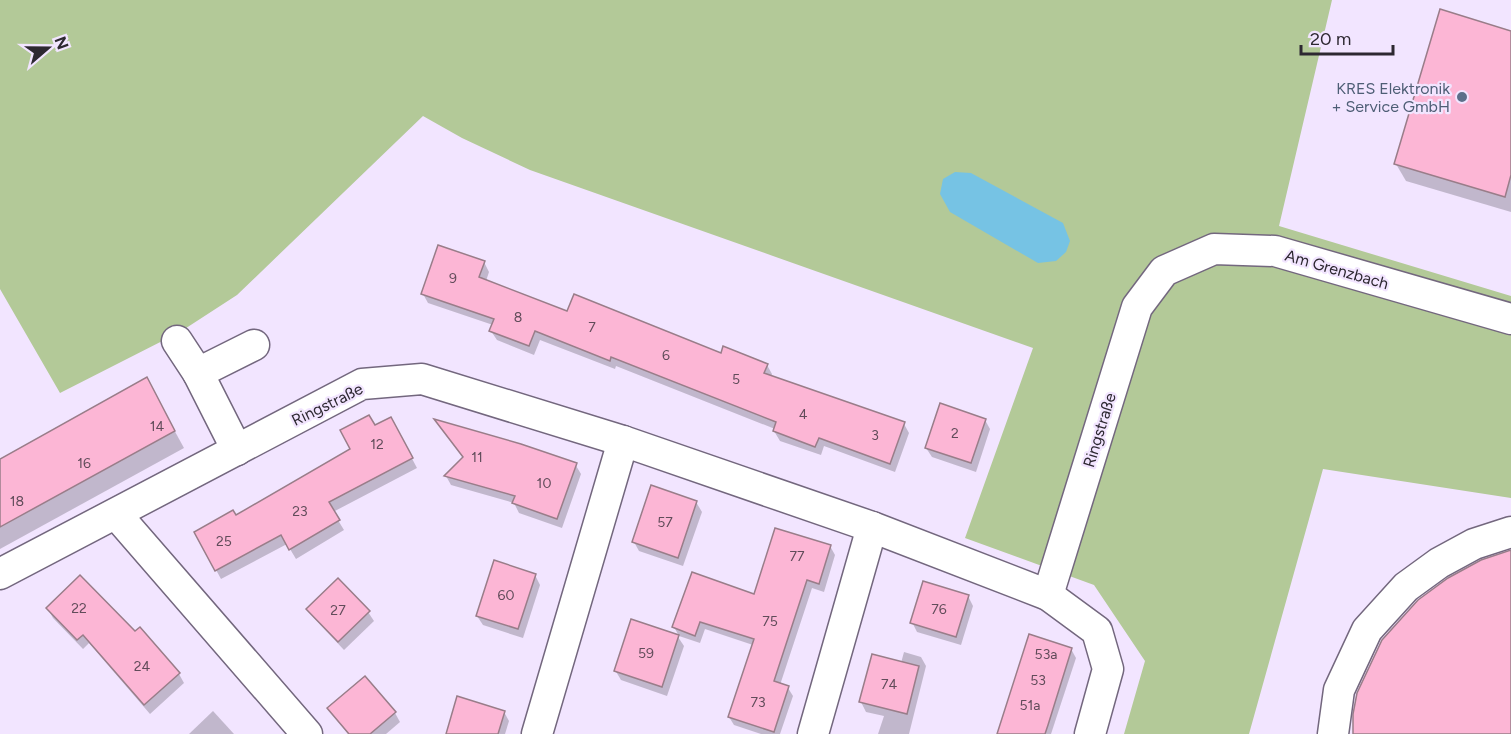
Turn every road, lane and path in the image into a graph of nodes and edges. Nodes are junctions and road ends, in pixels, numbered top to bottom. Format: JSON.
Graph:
{"nodes":[{"id":1,"x":1164,"y":271,"type":"joint"},
{"id":2,"x":1511,"y":320,"type":"edge"},
{"id":3,"x":177,"y":341,"type":"dead end"},
{"id":4,"x":254,"y":345,"type":"dead end"},
{"id":5,"x":198,"y":373,"type":"junction"},
{"id":6,"x":623,"y":441,"type":"junction"},
{"id":7,"x":237,"y":450,"type":"junction"},
{"id":8,"x":116,"y":514,"type":"junction"},
{"id":9,"x":872,"y":527,"type":"junction"},
{"id":10,"x":1511,"y":532,"type":"edge"},
{"id":11,"x":0,"y":574,"type":"edge"},
{"id":12,"x":1048,"y":595,"type":"junction"},
{"id":13,"x":307,"y":734,"type":"edge"},
{"id":14,"x":537,"y":734,"type":"edge"},
{"id":15,"x":813,"y":734,"type":"edge"},
{"id":16,"x":1090,"y":734,"type":"edge"},
{"id":17,"x":1334,"y":734,"type":"edge"}],
"edges":[{"from":1,"to":2,"type":"street","name":"Am Grenzbach"},
{"from":1,"to":12,"type":"street","name":"Ringstraße"},
{"from":3,"to":5,"type":"street"},
{"from":4,"to":5,"type":"street"},
{"from":5,"to":7,"type":"street"},
{"from":6,"to":7,"type":"street","name":"Ringstraße"},
{"from":6,"to":9,"type":"street","name":"Ringstraße"},
{"from":6,"to":14,"type":"street"},
{"from":7,"to":8,"type":"street","name":"Ringstraße"},
{"from":8,"to":11,"type":"street","name":"Ringstraße"},
{"from":8,"to":13,"type":"street"},
{"from":9,"to":12,"type":"street","name":"Ringstraße"},
{"from":9,"to":15,"type":"street"},
{"from":10,"to":17,"type":"street"},
{"from":12,"to":16,"type":"street","name":"Ringstraße"}]}
